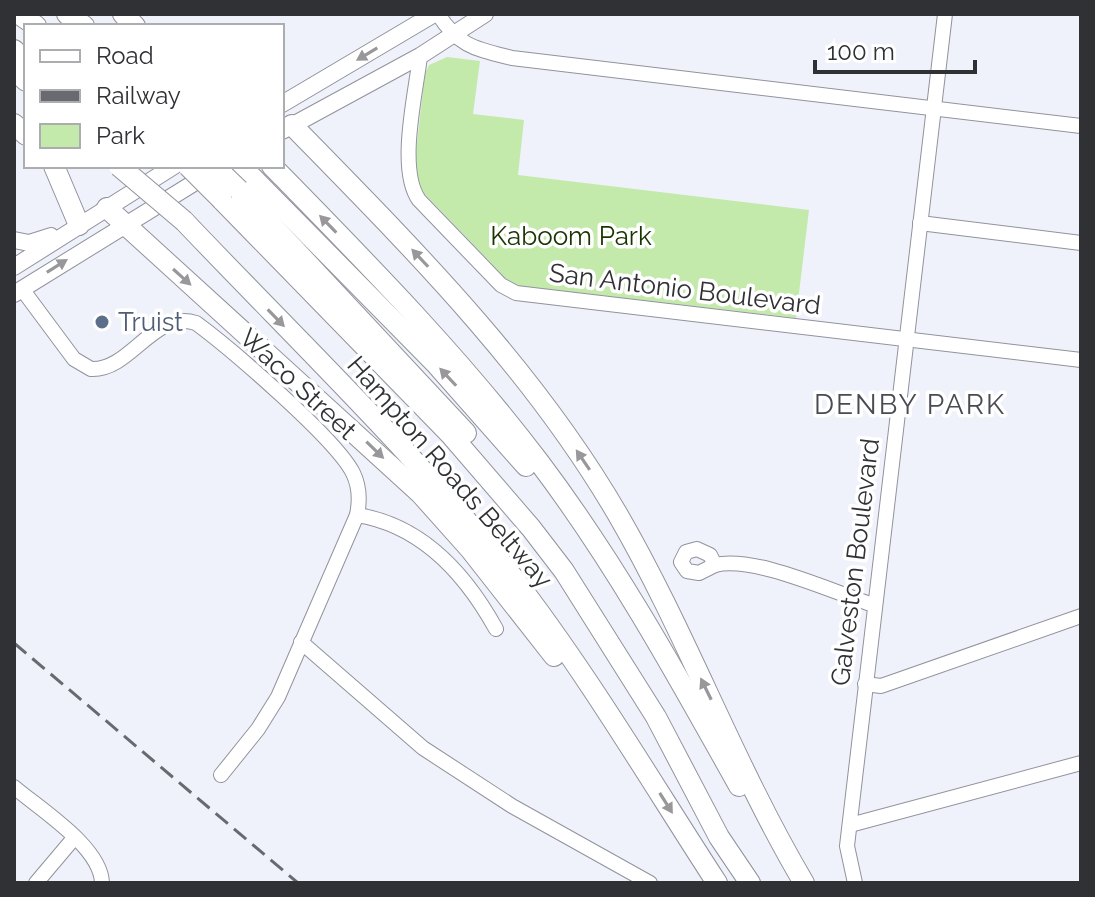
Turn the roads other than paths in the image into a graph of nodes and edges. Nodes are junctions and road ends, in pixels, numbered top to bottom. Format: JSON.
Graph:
{"nodes":[{"id":1,"x":436,"y":14,"type":"edge"},
{"id":2,"x":485,"y":14,"type":"edge"},
{"id":3,"x":945,"y":14,"type":"edge"},
{"id":4,"x":452,"y":36,"type":"junction"},
{"id":5,"x":420,"y":56,"type":"junction"},
{"id":6,"x":284,"y":103,"type":"edge"},
{"id":7,"x":934,"y":109,"type":"junction"},
{"id":8,"x":285,"y":126,"type":"edge"},
{"id":9,"x":1081,"y":126,"type":"edge"},
{"id":10,"x":55,"y":168,"type":"edge"},
{"id":11,"x":121,"y":168,"type":"edge"},
{"id":12,"x":134,"y":168,"type":"edge"},
{"id":13,"x":171,"y":168,"type":"edge"},
{"id":14,"x":192,"y":168,"type":"edge"},
{"id":15,"x":216,"y":168,"type":"edge"},
{"id":16,"x":219,"y":168,"type":"edge"},
{"id":17,"x":241,"y":168,"type":"edge"},
{"id":18,"x":275,"y":169,"type":"edge"},
{"id":19,"x":239,"y":191,"type":"junction"},
{"id":20,"x":107,"y":208,"type":"junction"},
{"id":21,"x":184,"y":221,"type":"junction"},
{"id":22,"x":920,"y":223,"type":"junction"},
{"id":23,"x":124,"y":224,"type":"junction"},
{"id":24,"x":79,"y":225,"type":"junction"},
{"id":25,"x":14,"y":240,"type":"edge"},
{"id":26,"x":1081,"y":243,"type":"edge"},
{"id":27,"x":14,"y":267,"type":"edge"},
{"id":28,"x":17,"y":286,"type":"edge"},
{"id":29,"x":906,"y":339,"type":"junction"},
{"id":30,"x":1081,"y":360,"type":"edge"},
{"id":31,"x":357,"y":515,"type":"junction"},
{"id":32,"x":715,"y":565,"type":"dead end"},
{"id":33,"x":874,"y":605,"type":"junction"},
{"id":34,"x":1081,"y":616,"type":"edge"},
{"id":35,"x":496,"y":629,"type":"dead end"},
{"id":36,"x":301,"y":642,"type":"junction"},
{"id":37,"x":682,"y":683,"type":"junction"},
{"id":38,"x":865,"y":684,"type":"junction"},
{"id":39,"x":624,"y":738,"type":"junction"},
{"id":40,"x":1081,"y":763,"type":"edge"},
{"id":41,"x":221,"y":775,"type":"dead end"},
{"id":42,"x":14,"y":787,"type":"edge"},
{"id":43,"x":850,"y":825,"type":"junction"},
{"id":44,"x":74,"y":838,"type":"junction"},
{"id":45,"x":745,"y":876,"type":"edge"},
{"id":46,"x":854,"y":880,"type":"edge"},
{"id":47,"x":36,"y":883,"type":"edge"},
{"id":48,"x":102,"y":883,"type":"edge"},
{"id":49,"x":650,"y":883,"type":"edge"},
{"id":50,"x":717,"y":883,"type":"edge"},
{"id":51,"x":794,"y":883,"type":"edge"},
{"id":52,"x":804,"y":883,"type":"edge"}],
"edges":[{"from":1,"to":4,"type":"street"},
{"from":1,"to":6,"type":"main road","one_way":true},
{"from":2,"to":4,"type":"main road"},
{"from":3,"to":7,"type":"street","name":"Galveston Boulevard"},
{"from":4,"to":5,"type":"main road"},
{"from":4,"to":7,"type":"street"},
{"from":5,"to":8,"type":"main road"},
{"from":5,"to":29,"type":"street","name":"San Antonio Boulevard"},
{"from":7,"to":9,"type":"street"},
{"from":7,"to":22,"type":"street","name":"Galveston Boulevard"},
{"from":52,"to":8,"type":"highway","one_way":true},
{"from":10,"to":24,"type":"highway"},
{"from":11,"to":21,"type":"highway","bridge":true},
{"from":12,"to":21,"type":"highway","name":"Hampton Roads Beltway","bridge":true},
{"from":13,"to":20,"type":"main road"},
{"from":14,"to":19,"type":"highway","bridge":true},
{"from":15,"to":19,"type":"highway","bridge":true},
{"from":16,"to":23,"type":"main road"},
{"from":17,"to":19,"type":"highway"},
{"from":37,"to":18,"type":"highway","one_way":true},
{"from":37,"to":19,"type":"highway","one_way":true},
{"from":19,"to":45,"type":"highway"},
{"from":20,"to":23,"type":"highway"},
{"from":20,"to":24,"type":"main road"},
{"from":21,"to":39,"type":"highway","name":"Hampton Roads Beltway","one_way":true},
{"from":22,"to":26,"type":"street"},
{"from":22,"to":29,"type":"street","name":"Galveston Boulevard"},
{"from":28,"to":23,"type":"main road","one_way":true},
{"from":23,"to":39,"type":"highway","one_way":true},
{"from":24,"to":25,"type":"main road"},
{"from":24,"to":27,"type":"main road"},
{"from":28,"to":31,"type":"street","name":"Waco Street"},
{"from":29,"to":30,"type":"street","name":"San Antonio Boulevard"},
{"from":29,"to":33,"type":"street","name":"Galveston Boulevard"},
{"from":31,"to":35,"type":"street"},
{"from":31,"to":36,"type":"street","name":"Waco Street"},
{"from":32,"to":33,"type":"street"},
{"from":33,"to":38,"type":"street","name":"Galveston Boulevard"},
{"from":34,"to":38,"type":"street"},
{"from":36,"to":41,"type":"street","name":"Waco Street"},
{"from":36,"to":49,"type":"street"},
{"from":37,"to":51,"type":"highway"},
{"from":38,"to":43,"type":"street","name":"Galveston Boulevard"},
{"from":39,"to":50,"type":"highway","name":"Hampton Roads Beltway","one_way":true},
{"from":40,"to":43,"type":"street"},
{"from":42,"to":44,"type":"street"},
{"from":43,"to":46,"type":"street","name":"Galveston Boulevard"},
{"from":44,"to":47,"type":"street"},
{"from":44,"to":48,"type":"street"}]}
